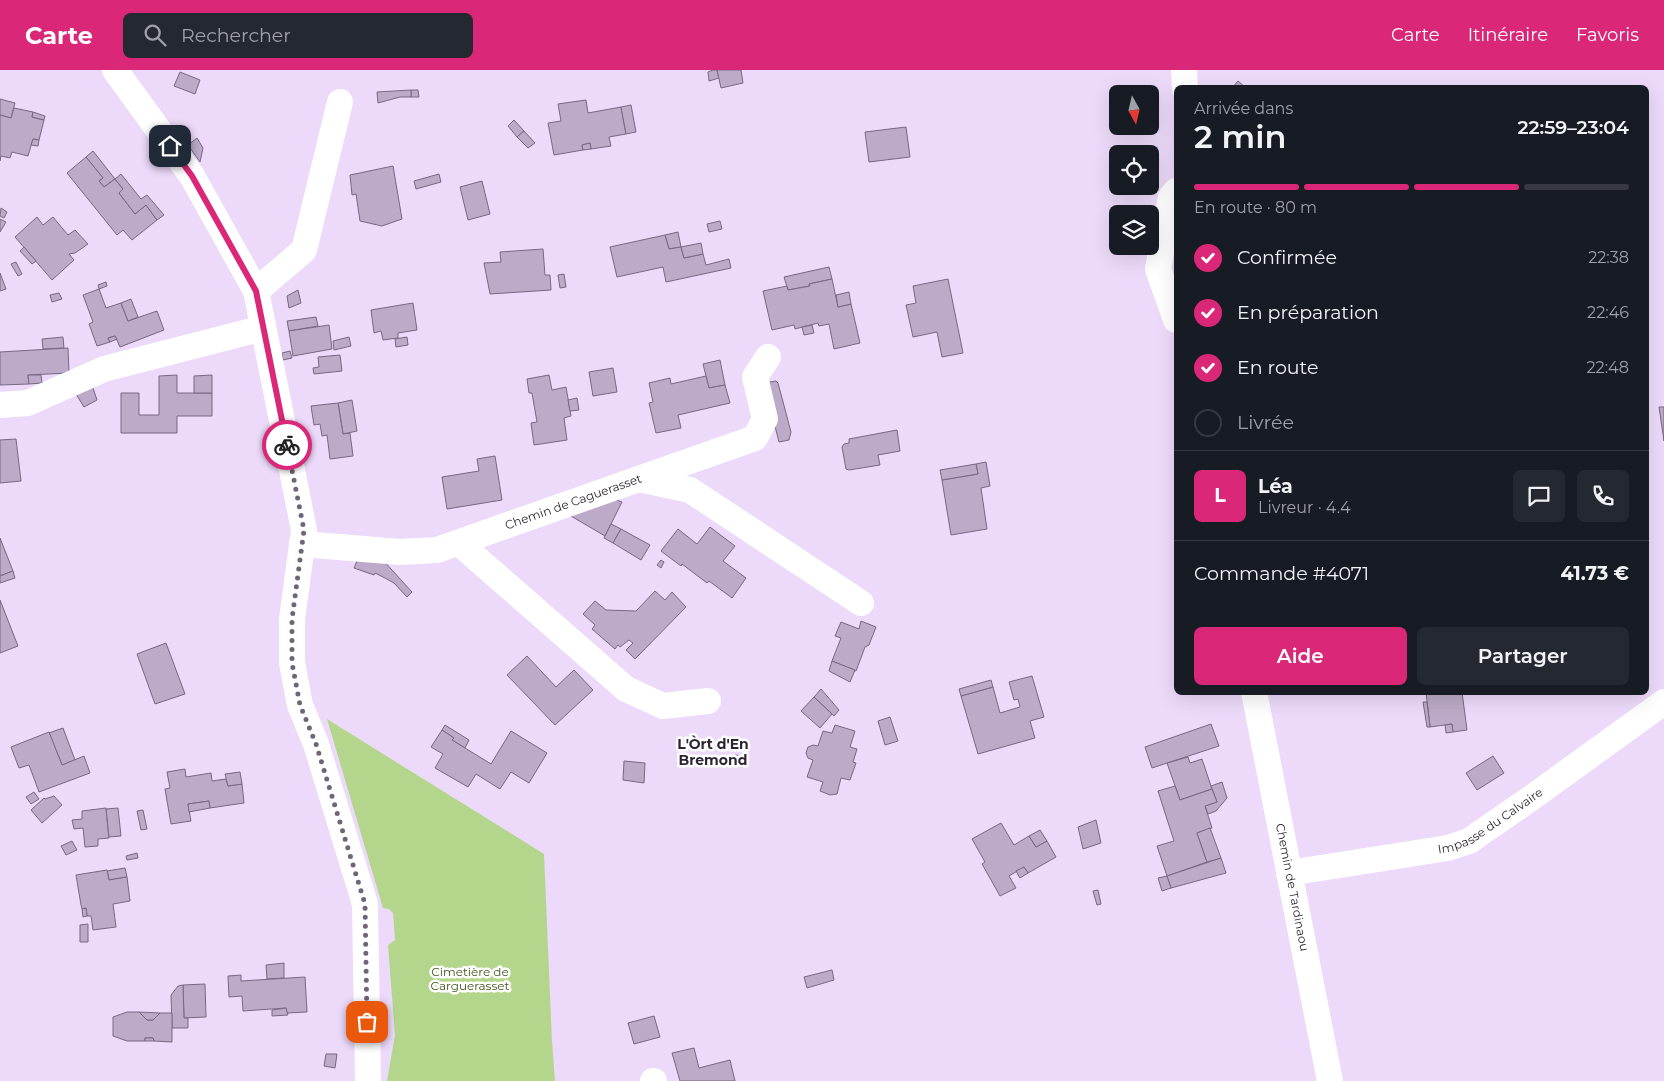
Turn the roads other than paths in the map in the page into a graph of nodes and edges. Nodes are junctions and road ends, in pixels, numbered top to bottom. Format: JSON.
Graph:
{"nodes":[{"id":1,"x":115,"y":70,"type":"edge"},
{"id":2,"x":1184,"y":70,"type":"edge"},
{"id":3,"x":1185,"y":85,"type":"edge"},
{"id":4,"x":340,"y":102,"type":"dead end"},
{"id":5,"x":1174,"y":194,"type":"edge"},
{"id":6,"x":256,"y":291,"type":"junction"},
{"id":7,"x":1174,"y":314,"type":"edge"},
{"id":8,"x":263,"y":328,"type":"junction"},
{"id":9,"x":768,"y":357,"type":"dead end"},
{"id":10,"x":0,"y":405,"type":"edge"},
{"id":11,"x":638,"y":479,"type":"junction"},
{"id":12,"x":459,"y":543,"type":"junction"},
{"id":13,"x":302,"y":544,"type":"junction"},
{"id":14,"x":861,"y":603,"type":"dead end"},
{"id":15,"x":1255,"y":695,"type":"edge"},
{"id":16,"x":708,"y":701,"type":"dead end"},
{"id":17,"x":1664,"y":702,"type":"edge"},
{"id":18,"x":1289,"y":874,"type":"junction"},
{"id":19,"x":368,"y":1081,"type":"edge"},
{"id":20,"x":1330,"y":1081,"type":"edge"}],
"edges":[{"from":1,"to":6,"type":"street"},
{"from":2,"to":3,"type":"street"},
{"from":4,"to":6,"type":"street"},
{"from":5,"to":7,"type":"street"},
{"from":6,"to":8,"type":"street"},
{"from":8,"to":10,"type":"street"},
{"from":8,"to":13,"type":"street"},
{"from":9,"to":11,"type":"street","name":"Chemin de Caguerasset"},
{"from":11,"to":12,"type":"street","name":"Chemin de Caguerasset"},
{"from":11,"to":14,"type":"street"},
{"from":12,"to":13,"type":"street","name":"Chemin de Caguerasset"},
{"from":12,"to":16,"type":"street"},
{"from":13,"to":19,"type":"street"},
{"from":15,"to":18,"type":"street","name":"Chemin de Tardinaou"},
{"from":17,"to":18,"type":"street","name":"Impasse du Calvaire"},
{"from":18,"to":20,"type":"street","name":"Chemin de Tardinaou"}]}
